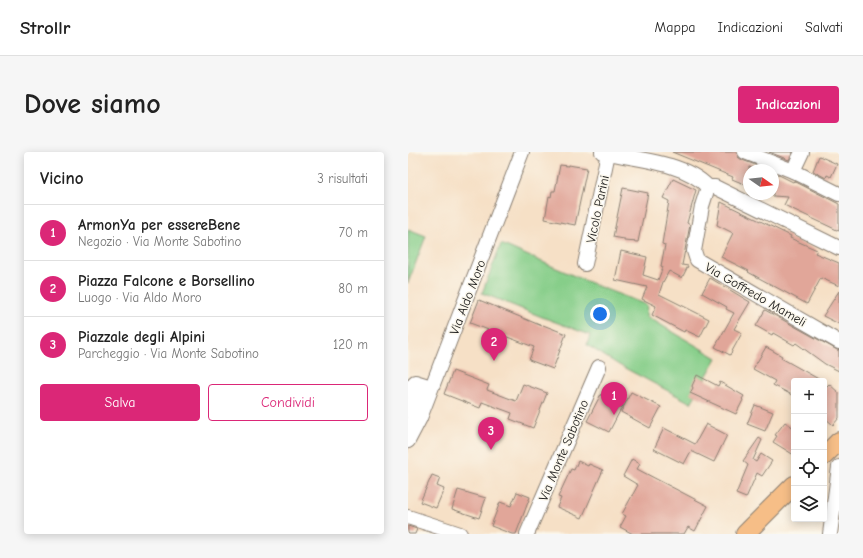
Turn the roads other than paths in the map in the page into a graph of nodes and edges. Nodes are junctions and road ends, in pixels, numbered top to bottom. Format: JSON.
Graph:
{"nodes":[{"id":1,"x":522,"y":152,"type":"edge"},
{"id":2,"x":745,"y":152,"type":"edge"},
{"id":3,"x":802,"y":152,"type":"edge"},
{"id":4,"x":605,"y":153,"type":"edge"},
{"id":5,"x":793,"y":171,"type":"junction"},
{"id":6,"x":708,"y":187,"type":"junction"},
{"id":7,"x":839,"y":194,"type":"edge"},
{"id":8,"x":839,"y":248,"type":"edge"},
{"id":9,"x":585,"y":264,"type":"dead end"},
{"id":10,"x":839,"y":342,"type":"edge"},
{"id":11,"x":599,"y":366,"type":"dead end"},
{"id":12,"x":408,"y":373,"type":"edge"},
{"id":13,"x":433,"y":383,"type":"junction"},
{"id":14,"x":408,"y":391,"type":"edge"},
{"id":15,"x":408,"y":428,"type":"edge"},
{"id":16,"x":408,"y":441,"type":"edge"},
{"id":17,"x":839,"y":467,"type":"edge"},
{"id":18,"x":793,"y":486,"type":"edge"},
{"id":19,"x":408,"y":516,"type":"edge"},
{"id":20,"x":433,"y":530,"type":"edge"},
{"id":21,"x":460,"y":534,"type":"edge"},
{"id":22,"x":527,"y":534,"type":"edge"},
{"id":23,"x":745,"y":534,"type":"edge"},
{"id":24,"x":830,"y":534,"type":"edge"}],
"edges":[{"from":1,"to":13,"type":"street","name":"Via Aldo Moro"},
{"from":2,"to":5,"type":"street"},
{"from":3,"to":5,"type":"street"},
{"from":4,"to":6,"type":"street"},
{"from":4,"to":9,"type":"street","name":"Vicolo Parini"},
{"from":5,"to":7,"type":"street"},
{"from":6,"to":8,"type":"street"},
{"from":6,"to":10,"type":"street","name":"Via Goffredo Mameli"},
{"from":11,"to":22,"type":"street","name":"Via Monte Sabotino"},
{"from":12,"to":13,"type":"street"},
{"from":13,"to":16,"type":"street","name":"Via Aldo Moro"},
{"from":14,"to":15,"type":"street"},
{"from":17,"to":24,"type":"street"},
{"from":18,"to":23,"type":"main road"},
{"from":19,"to":20,"type":"street"},
{"from":20,"to":21,"type":"street"}]}
